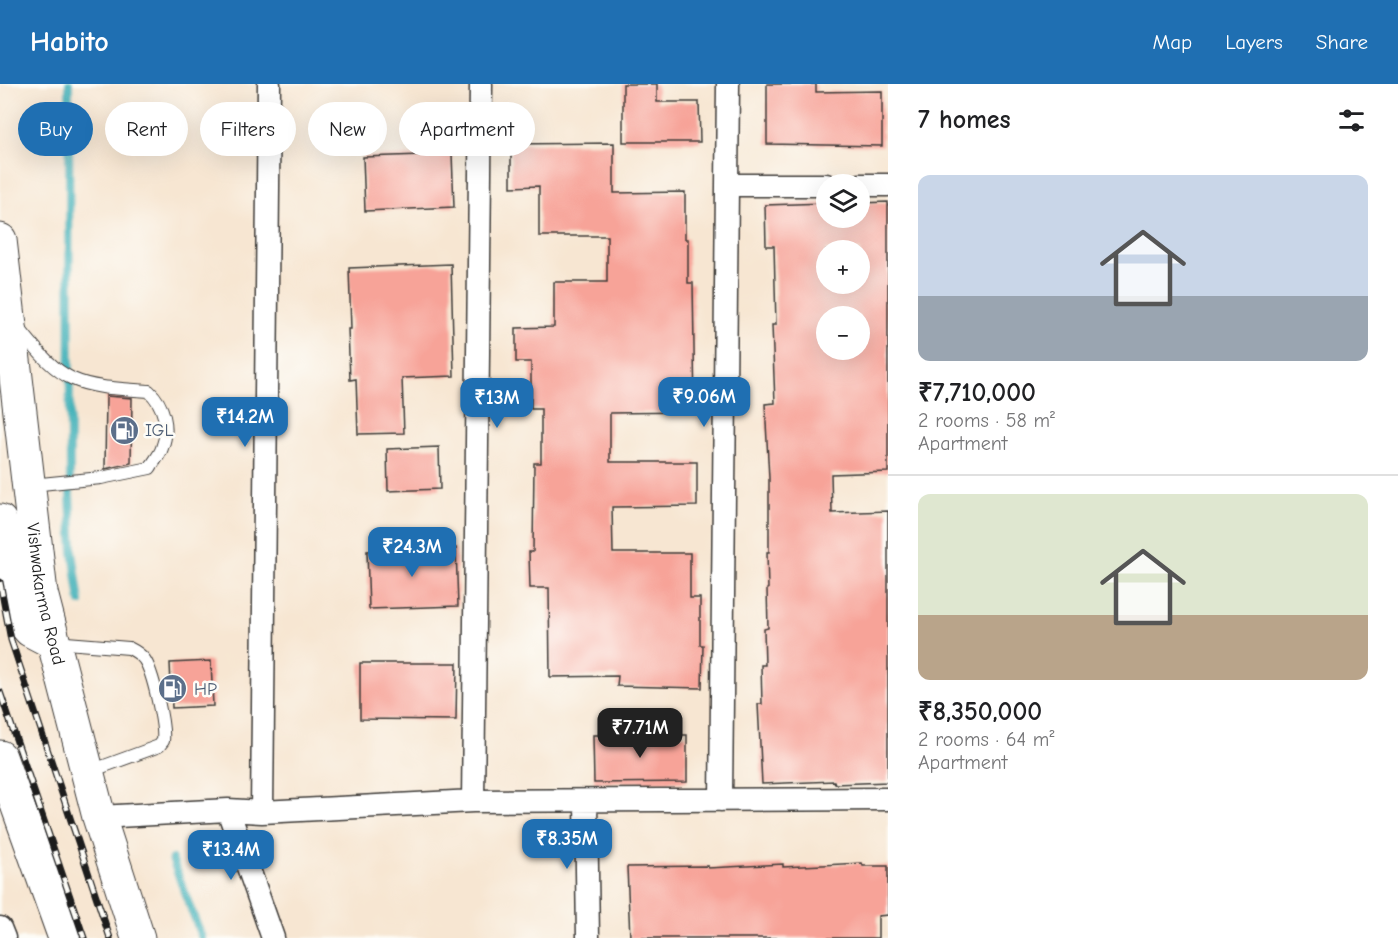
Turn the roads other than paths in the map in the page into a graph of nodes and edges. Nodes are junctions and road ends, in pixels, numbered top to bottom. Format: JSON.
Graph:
{"nodes":[{"id":1,"x":269,"y":84,"type":"edge"},
{"id":2,"x":481,"y":84,"type":"edge"},
{"id":3,"x":728,"y":84,"type":"edge"},
{"id":4,"x":727,"y":185,"type":"junction"},
{"id":5,"x":816,"y":185,"type":"edge"},
{"id":6,"x":870,"y":185,"type":"edge"},
{"id":7,"x":888,"y":185,"type":"edge"},
{"id":8,"x":0,"y":240,"type":"edge"},
{"id":9,"x":8,"y":314,"type":"junction"},
{"id":10,"x":28,"y":485,"type":"junction"},
{"id":11,"x":0,"y":521,"type":"edge"},
{"id":12,"x":53,"y":642,"type":"junction"},
{"id":13,"x":0,"y":758,"type":"edge"},
{"id":14,"x":87,"y":773,"type":"junction"},
{"id":15,"x":721,"y":800,"type":"junction"},
{"id":16,"x":888,"y":800,"type":"edge"},
{"id":17,"x":473,"y":801,"type":"junction"},
{"id":18,"x":586,"y":802,"type":"junction"},
{"id":19,"x":228,"y":810,"type":"junction"},
{"id":20,"x":262,"y":812,"type":"junction"},
{"id":21,"x":99,"y":817,"type":"junction"},
{"id":22,"x":0,"y":928,"type":"edge"},
{"id":23,"x":4,"y":938,"type":"edge"},
{"id":24,"x":65,"y":938,"type":"edge"},
{"id":25,"x":138,"y":938,"type":"edge"},
{"id":26,"x":273,"y":938,"type":"edge"},
{"id":27,"x":588,"y":938,"type":"edge"}],
"edges":[{"from":1,"to":20,"type":"street"},
{"from":2,"to":17,"type":"street"},
{"from":3,"to":4,"type":"street"},
{"from":4,"to":5,"type":"street"},
{"from":4,"to":15,"type":"street"},
{"from":6,"to":7,"type":"street"},
{"from":8,"to":9,"type":"main road","name":"Vishwakarma Road"},
{"from":9,"to":10,"type":"main road","name":"Vishwakarma Road"},
{"from":9,"to":10,"type":"lane"},
{"from":10,"to":12,"type":"main road","name":"Vishwakarma Road"},
{"from":11,"to":12,"type":"main road"},
{"from":12,"to":14,"type":"main road","name":"Vishwakarma Road"},
{"from":12,"to":14,"type":"lane"},
{"from":13,"to":24,"type":"main road"},
{"from":14,"to":21,"type":"main road","name":"Vishwakarma Road"},
{"from":15,"to":16,"type":"street"},
{"from":15,"to":18,"type":"street"},
{"from":17,"to":18,"type":"street"},
{"from":17,"to":20,"type":"street"},
{"from":18,"to":27,"type":"street"},
{"from":19,"to":20,"type":"street"},
{"from":19,"to":21,"type":"street"},
{"from":19,"to":26,"type":"street"},
{"from":21,"to":25,"type":"main road","name":"Vishwakarma Road"},
{"from":22,"to":23,"type":"street"}]}
